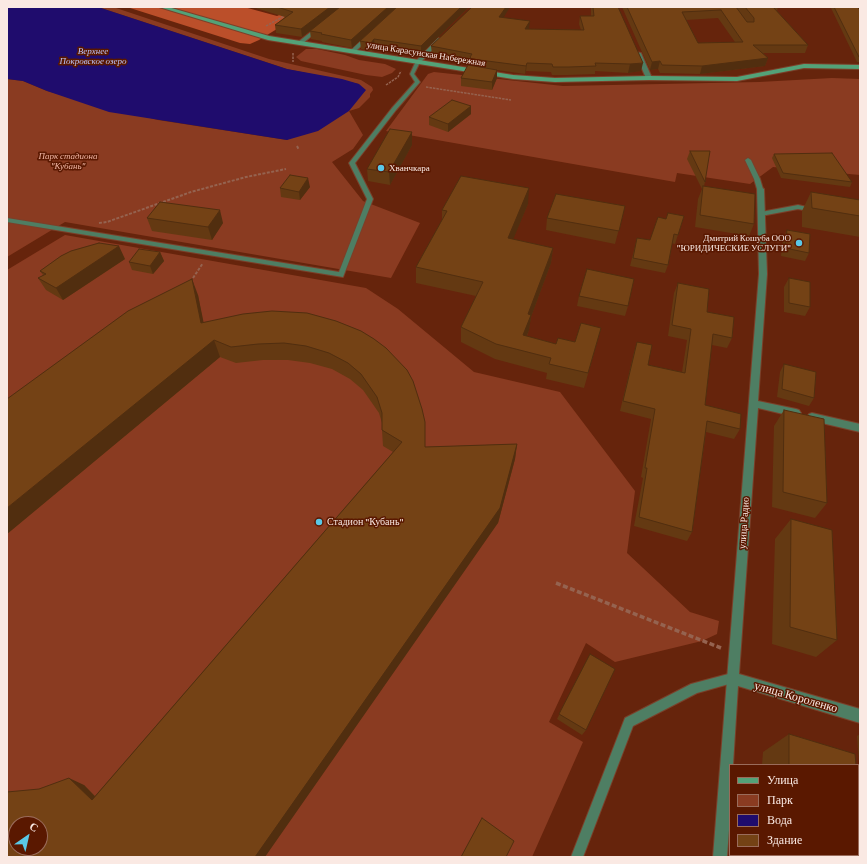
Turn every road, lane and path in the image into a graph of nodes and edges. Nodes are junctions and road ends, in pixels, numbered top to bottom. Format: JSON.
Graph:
{"nodes":[{"id":1,"x":162,"y":7,"type":"edge"},
{"id":2,"x":858,"y":7,"type":"edge"},
{"id":3,"x":860,"y":12,"type":"edge"},
{"id":4,"x":289,"y":14,"type":"edge"},
{"id":5,"x":323,"y":25,"type":"edge"},
{"id":6,"x":373,"y":32,"type":"edge"},
{"id":7,"x":251,"y":34,"type":"junction"},
{"id":8,"x":443,"y":36,"type":"edge"},
{"id":9,"x":300,"y":44,"type":"junction"},
{"id":10,"x":634,"y":46,"type":"edge"},
{"id":11,"x":353,"y":52,"type":"junction"},
{"id":12,"x":407,"y":60,"type":"junction"},
{"id":13,"x":418,"y":62,"type":"junction"},
{"id":14,"x":860,"y":67,"type":"edge"},
{"id":15,"x":649,"y":78,"type":"junction"},
{"id":16,"x":386,"y":85,"type":"dead end"},
{"id":17,"x":415,"y":85,"type":"junction"},
{"id":18,"x":511,"y":100,"type":"dead end"},
{"id":19,"x":297,"y":146,"type":"dead end"},
{"id":20,"x":299,"y":150,"type":"dead end"},
{"id":21,"x":748,"y":160,"type":"dead end"},
{"id":22,"x":286,"y":169,"type":"dead end"},
{"id":23,"x":760,"y":189,"type":"joint"},
{"id":24,"x":821,"y":212,"type":"edge"},
{"id":25,"x":761,"y":214,"type":"junction"},
{"id":26,"x":7,"y":220,"type":"edge"},
{"id":27,"x":94,"y":224,"type":"dead end"},
{"id":28,"x":211,"y":253,"type":"junction"},
{"id":29,"x":193,"y":278,"type":"edge"},
{"id":30,"x":753,"y":403,"type":"junction"},
{"id":31,"x":860,"y":428,"type":"edge"},
{"id":32,"x":556,"y":583,"type":"dead end"},
{"id":33,"x":734,"y":653,"type":"junction"},
{"id":34,"x":732,"y":678,"type":"junction"},
{"id":35,"x":860,"y":716,"type":"edge"},
{"id":36,"x":577,"y":857,"type":"edge"},
{"id":37,"x":720,"y":857,"type":"edge"}],
"edges":[{"from":1,"to":7,"type":"street","name":"улица Карасунская Набережная"},
{"from":2,"to":3,"type":"street"},
{"from":4,"to":7,"type":"path"},
{"from":5,"to":9,"type":"lane"},
{"from":6,"to":11,"type":"lane"},
{"from":7,"to":9,"type":"street","name":"улица Карасунская Набережная"},
{"from":8,"to":13,"type":"street"},
{"from":9,"to":11,"type":"street","name":"улица Карасунская Набережная"},
{"from":10,"to":15,"type":"street"},
{"from":11,"to":12,"type":"street","name":"улица Карасунская Набережная"},
{"from":12,"to":13,"type":"street","name":"улица Карасунская Набережная"},
{"from":12,"to":16,"type":"path"},
{"from":13,"to":15,"type":"street","name":"улица Карасунская Набережная"},
{"from":13,"to":17,"type":"lane"},
{"from":14,"to":15,"type":"street","name":"улица Карасунская Набережная"},
{"from":17,"to":18,"type":"path"},
{"from":17,"to":28,"type":"lane"},
{"from":19,"to":20,"type":"path"},
{"from":21,"to":23,"type":"lane"},
{"from":22,"to":27,"type":"path"},
{"from":23,"to":25,"type":"street","name":"улица Радио"},
{"from":24,"to":25,"type":"lane"},
{"from":25,"to":30,"type":"street","name":"улица Радио"},
{"from":26,"to":28,"type":"lane"},
{"from":28,"to":29,"type":"path"},
{"from":30,"to":31,"type":"street"},
{"from":30,"to":33,"type":"street","name":"улица Радио"},
{"from":32,"to":33,"type":"path"},
{"from":33,"to":34,"type":"street","name":"улица Радио"},
{"from":34,"to":35,"type":"street","name":"улица Короленко"},
{"from":34,"to":36,"type":"lane"},
{"from":34,"to":37,"type":"street","name":"улица Радио"}]}
